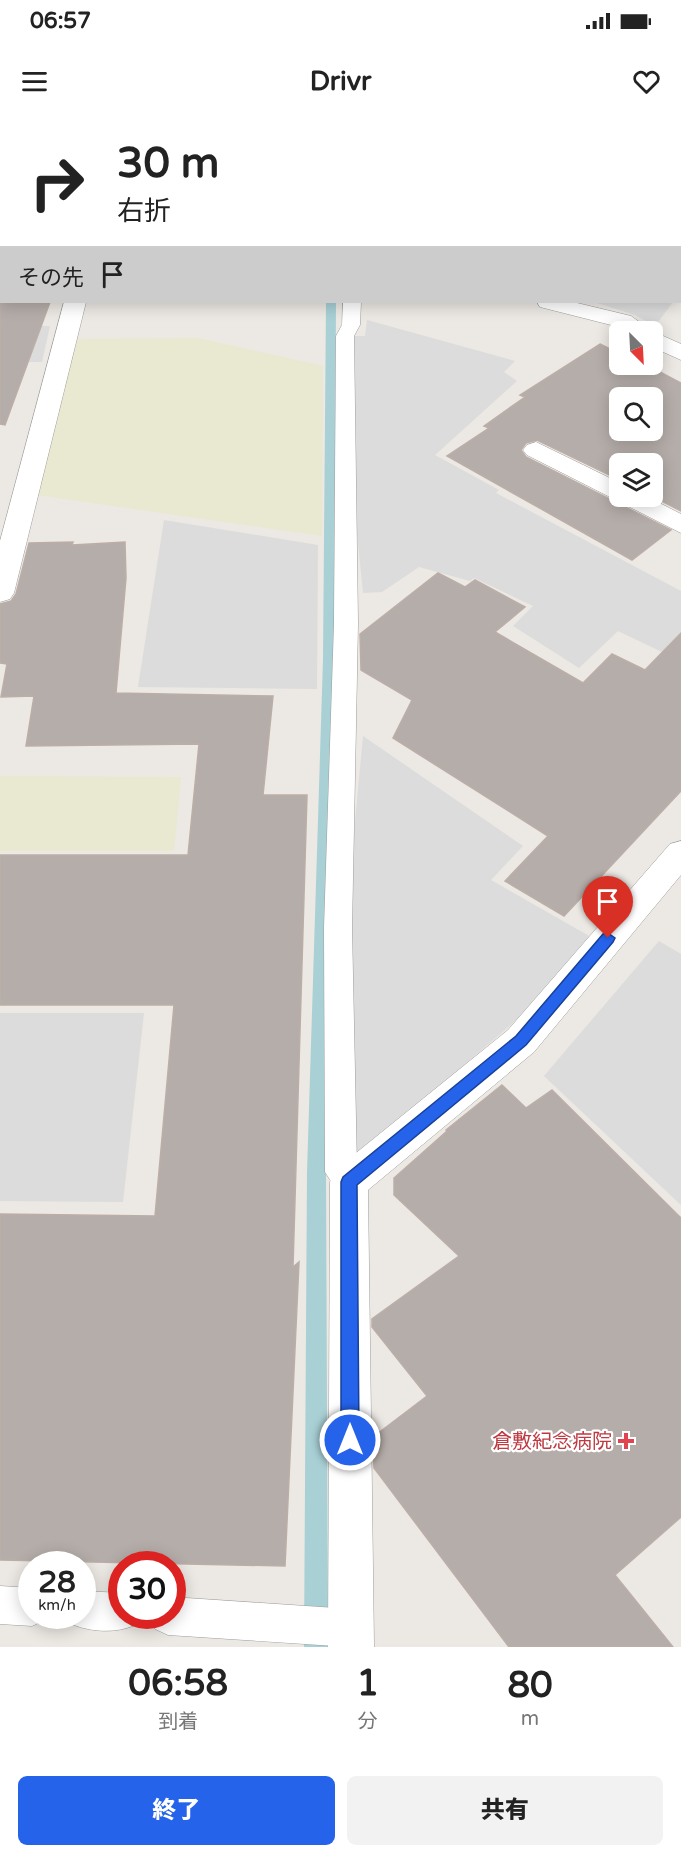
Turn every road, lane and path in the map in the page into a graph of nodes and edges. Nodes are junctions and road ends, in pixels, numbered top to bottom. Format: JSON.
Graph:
{"nodes":[{"id":1,"x":75,"y":303,"type":"edge"},
{"id":2,"x":352,"y":303,"type":"edge"},
{"id":3,"x":552,"y":303,"type":"edge"},
{"id":4,"x":623,"y":321,"type":"edge"},
{"id":5,"x":663,"y":344,"type":"edge"},
{"id":6,"x":681,"y":353,"type":"edge"},
{"id":7,"x":536,"y":450,"type":"dead end"},
{"id":8,"x":609,"y":487,"type":"edge"},
{"id":9,"x":647,"y":507,"type":"edge"},
{"id":10,"x":681,"y":525,"type":"edge"},
{"id":11,"x":0,"y":593,"type":"edge"},
{"id":12,"x":681,"y":853,"type":"edge"},
{"id":13,"x":349,"y":1182,"type":"junction"},
{"id":14,"x":0,"y":1605,"type":"edge"},
{"id":15,"x":18,"y":1606,"type":"edge"},
{"id":16,"x":186,"y":1618,"type":"edge"},
{"id":17,"x":333,"y":1631,"type":"edge"}],
"edges":[{"from":1,"to":11,"type":"street"},
{"from":2,"to":13,"type":"lane"},
{"from":3,"to":4,"type":"street"},
{"from":5,"to":6,"type":"street"},
{"from":7,"to":8,"type":"street"},
{"from":9,"to":10,"type":"street"},
{"from":12,"to":13,"type":"street"},
{"from":13,"to":17,"type":"street"},
{"from":14,"to":15,"type":"lane"},
{"from":16,"to":17,"type":"lane"}]}
